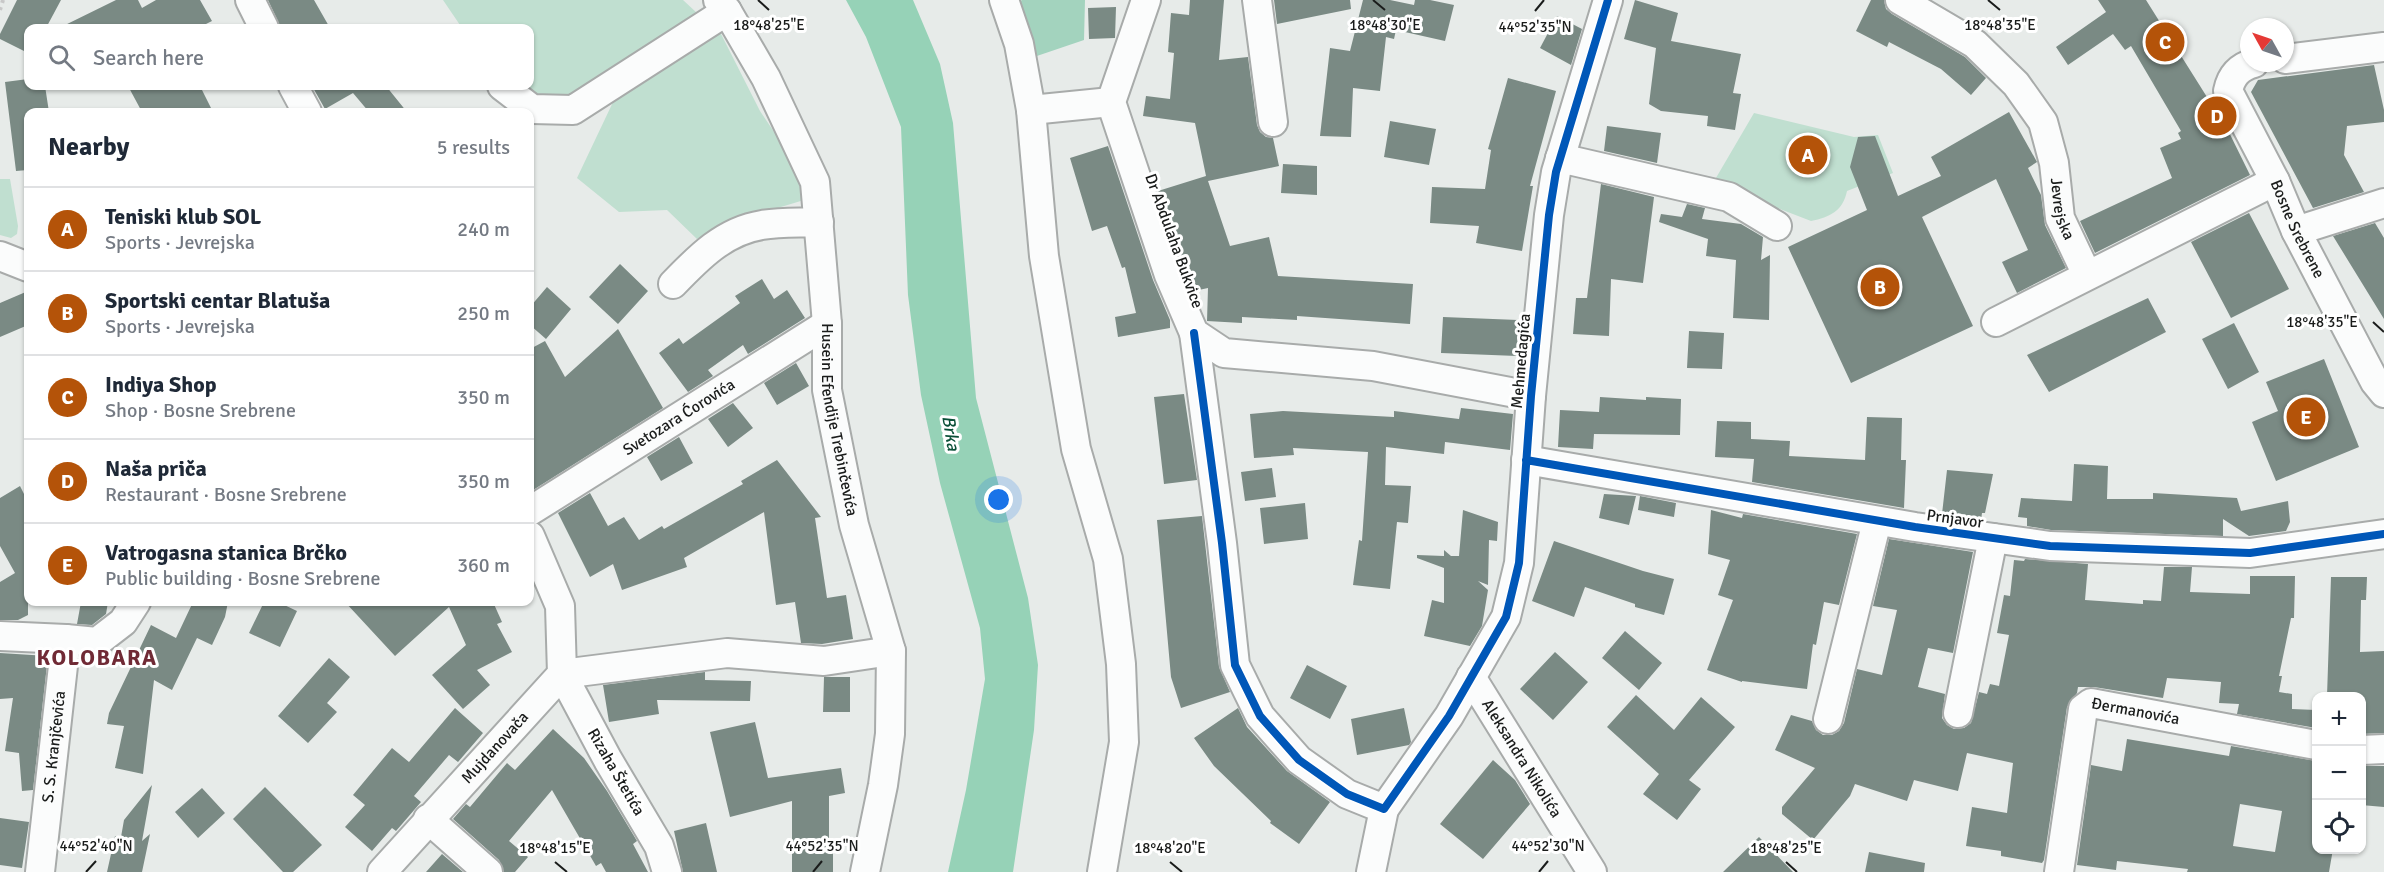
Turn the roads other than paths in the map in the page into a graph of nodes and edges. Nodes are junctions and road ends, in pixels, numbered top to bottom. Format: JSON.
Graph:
{"nodes":[{"id":1,"x":250,"y":0,"type":"edge"},
{"id":2,"x":1004,"y":0,"type":"edge"},
{"id":3,"x":1146,"y":0,"type":"edge"},
{"id":4,"x":1257,"y":0,"type":"edge"},
{"id":5,"x":1608,"y":0,"type":"edge"},
{"id":6,"x":1900,"y":0,"type":"edge"},
{"id":7,"x":722,"y":5,"type":"edge"},
{"id":8,"x":262,"y":24,"type":"edge"},
{"id":9,"x":2384,"y":47,"type":"edge"},
{"id":10,"x":2294,"y":58,"type":"edge"},
{"id":11,"x":2240,"y":70,"type":"edge"},
{"id":12,"x":295,"y":90,"type":"edge"},
{"id":13,"x":507,"y":90,"type":"edge"},
{"id":14,"x":1111,"y":102,"type":"junction"},
{"id":15,"x":305,"y":108,"type":"edge"},
{"id":16,"x":531,"y":108,"type":"edge"},
{"id":17,"x":534,"y":109,"type":"edge"},
{"id":18,"x":1031,"y":110,"type":"junction"},
{"id":19,"x":1274,"y":122,"type":"dead end"},
{"id":20,"x":1560,"y":158,"type":"junction"},
{"id":21,"x":2275,"y":181,"type":"junction"},
{"id":22,"x":2384,"y":203,"type":"edge"},
{"id":23,"x":819,"y":222,"type":"junction"},
{"id":24,"x":1777,"y":226,"type":"dead end"},
{"id":25,"x":2296,"y":231,"type":"junction"},
{"id":26,"x":0,"y":256,"type":"edge"},
{"id":27,"x":24,"y":265,"type":"edge"},
{"id":28,"x":2087,"y":275,"type":"junction"},
{"id":29,"x":673,"y":284,"type":"dead end"},
{"id":30,"x":1996,"y":322,"type":"dead end"},
{"id":31,"x":827,"y":324,"type":"junction"},
{"id":32,"x":1194,"y":333,"type":"junction"},
{"id":33,"x":2384,"y":393,"type":"edge"},
{"id":34,"x":1531,"y":396,"type":"junction"},
{"id":35,"x":1526,"y":460,"type":"junction"},
{"id":36,"x":534,"y":508,"type":"edge"},
{"id":37,"x":1877,"y":521,"type":"junction"},
{"id":38,"x":2384,"y":534,"type":"edge"},
{"id":39,"x":1992,"y":538,"type":"junction"},
{"id":40,"x":534,"y":545,"type":"edge"},
{"id":41,"x":133,"y":606,"type":"edge"},
{"id":42,"x":0,"y":636,"type":"edge"},
{"id":43,"x":66,"y":639,"type":"junction"},
{"id":44,"x":891,"y":651,"type":"junction"},
{"id":45,"x":562,"y":674,"type":"junction"},
{"id":46,"x":1471,"y":677,"type":"junction"},
{"id":47,"x":1958,"y":713,"type":"dead end"},
{"id":48,"x":1828,"y":719,"type":"dead end"},
{"id":49,"x":2312,"y":744,"type":"edge"},
{"id":50,"x":2384,"y":749,"type":"edge"},
{"id":51,"x":2366,"y":750,"type":"edge"},
{"id":52,"x":1384,"y":809,"type":"junction"},
{"id":53,"x":428,"y":819,"type":"junction"},
{"id":54,"x":40,"y":872,"type":"edge"},
{"id":55,"x":382,"y":872,"type":"edge"},
{"id":56,"x":488,"y":872,"type":"edge"},
{"id":57,"x":667,"y":872,"type":"edge"},
{"id":58,"x":865,"y":872,"type":"edge"},
{"id":59,"x":1102,"y":872,"type":"edge"},
{"id":60,"x":1371,"y":872,"type":"edge"},
{"id":61,"x":1592,"y":872,"type":"edge"},
{"id":62,"x":2060,"y":872,"type":"edge"}],
"edges":[{"from":1,"to":8,"type":"street"},
{"from":2,"to":18,"type":"street"},
{"from":3,"to":14,"type":"street"},
{"from":4,"to":19,"type":"street"},
{"from":5,"to":20,"type":"street","name":"Mehmedagića"},
{"from":6,"to":28,"type":"street","name":"Jevrejska"},
{"from":7,"to":17,"type":"street"},
{"from":7,"to":23,"type":"street","name":"Husein Efendije Trebinčevića"},
{"from":9,"to":10,"type":"street"},
{"from":11,"to":21,"type":"street","name":"Bosne Srebrene"},
{"from":12,"to":15,"type":"street"},
{"from":13,"to":16,"type":"street"},
{"from":14,"to":18,"type":"street"},
{"from":14,"to":32,"type":"street","name":"Dr Abdulaha Bukvice"},
{"from":18,"to":59,"type":"street"},
{"from":20,"to":24,"type":"street"},
{"from":20,"to":34,"type":"street","name":"Mehmedagića"},
{"from":21,"to":25,"type":"street","name":"Bosne Srebrene"},
{"from":21,"to":28,"type":"street"},
{"from":22,"to":25,"type":"street"},
{"from":23,"to":29,"type":"street"},
{"from":23,"to":31,"type":"street","name":"Husein Efendije Trebinčevića"},
{"from":25,"to":33,"type":"street","name":"Bosne Srebrene"},
{"from":26,"to":27,"type":"street"},
{"from":28,"to":30,"type":"street"},
{"from":31,"to":36,"type":"street","name":"Svetozara Ćorovića"},
{"from":31,"to":44,"type":"street","name":"Husein Efendije Trebinčevića"},
{"from":32,"to":34,"type":"street","name":"Dr Abdulaha Bukvice"},
{"from":32,"to":52,"type":"street"},
{"from":34,"to":35,"type":"street","name":"Mehmedagića"},
{"from":35,"to":37,"type":"street","name":"Prnjavor"},
{"from":35,"to":46,"type":"street","name":"Mehmedagića"},
{"from":37,"to":39,"type":"street","name":"Prnjavor"},
{"from":37,"to":48,"type":"street"},
{"from":38,"to":39,"type":"street","name":"Prnjavor"},
{"from":39,"to":47,"type":"street"},
{"from":40,"to":45,"type":"street"},
{"from":41,"to":43,"type":"street"},
{"from":42,"to":43,"type":"street"},
{"from":43,"to":54,"type":"street","name":"S. S. Kranjčevića"},
{"from":44,"to":45,"type":"street"},
{"from":44,"to":58,"type":"street","name":"Husein Efendije Trebinčevića"},
{"from":45,"to":53,"type":"street","name":"Mujdanovača"},
{"from":45,"to":57,"type":"street","name":"Rizaha Štetića"},
{"from":46,"to":52,"type":"street","name":"Mehmedagića"},
{"from":46,"to":61,"type":"street","name":"Aleksandra Nikolića"},
{"from":49,"to":62,"type":"street","name":"Đermanovića"},
{"from":50,"to":51,"type":"street"},
{"from":52,"to":60,"type":"street"},
{"from":53,"to":55,"type":"street","name":"Mujdanovača"},
{"from":53,"to":56,"type":"street"}]}
